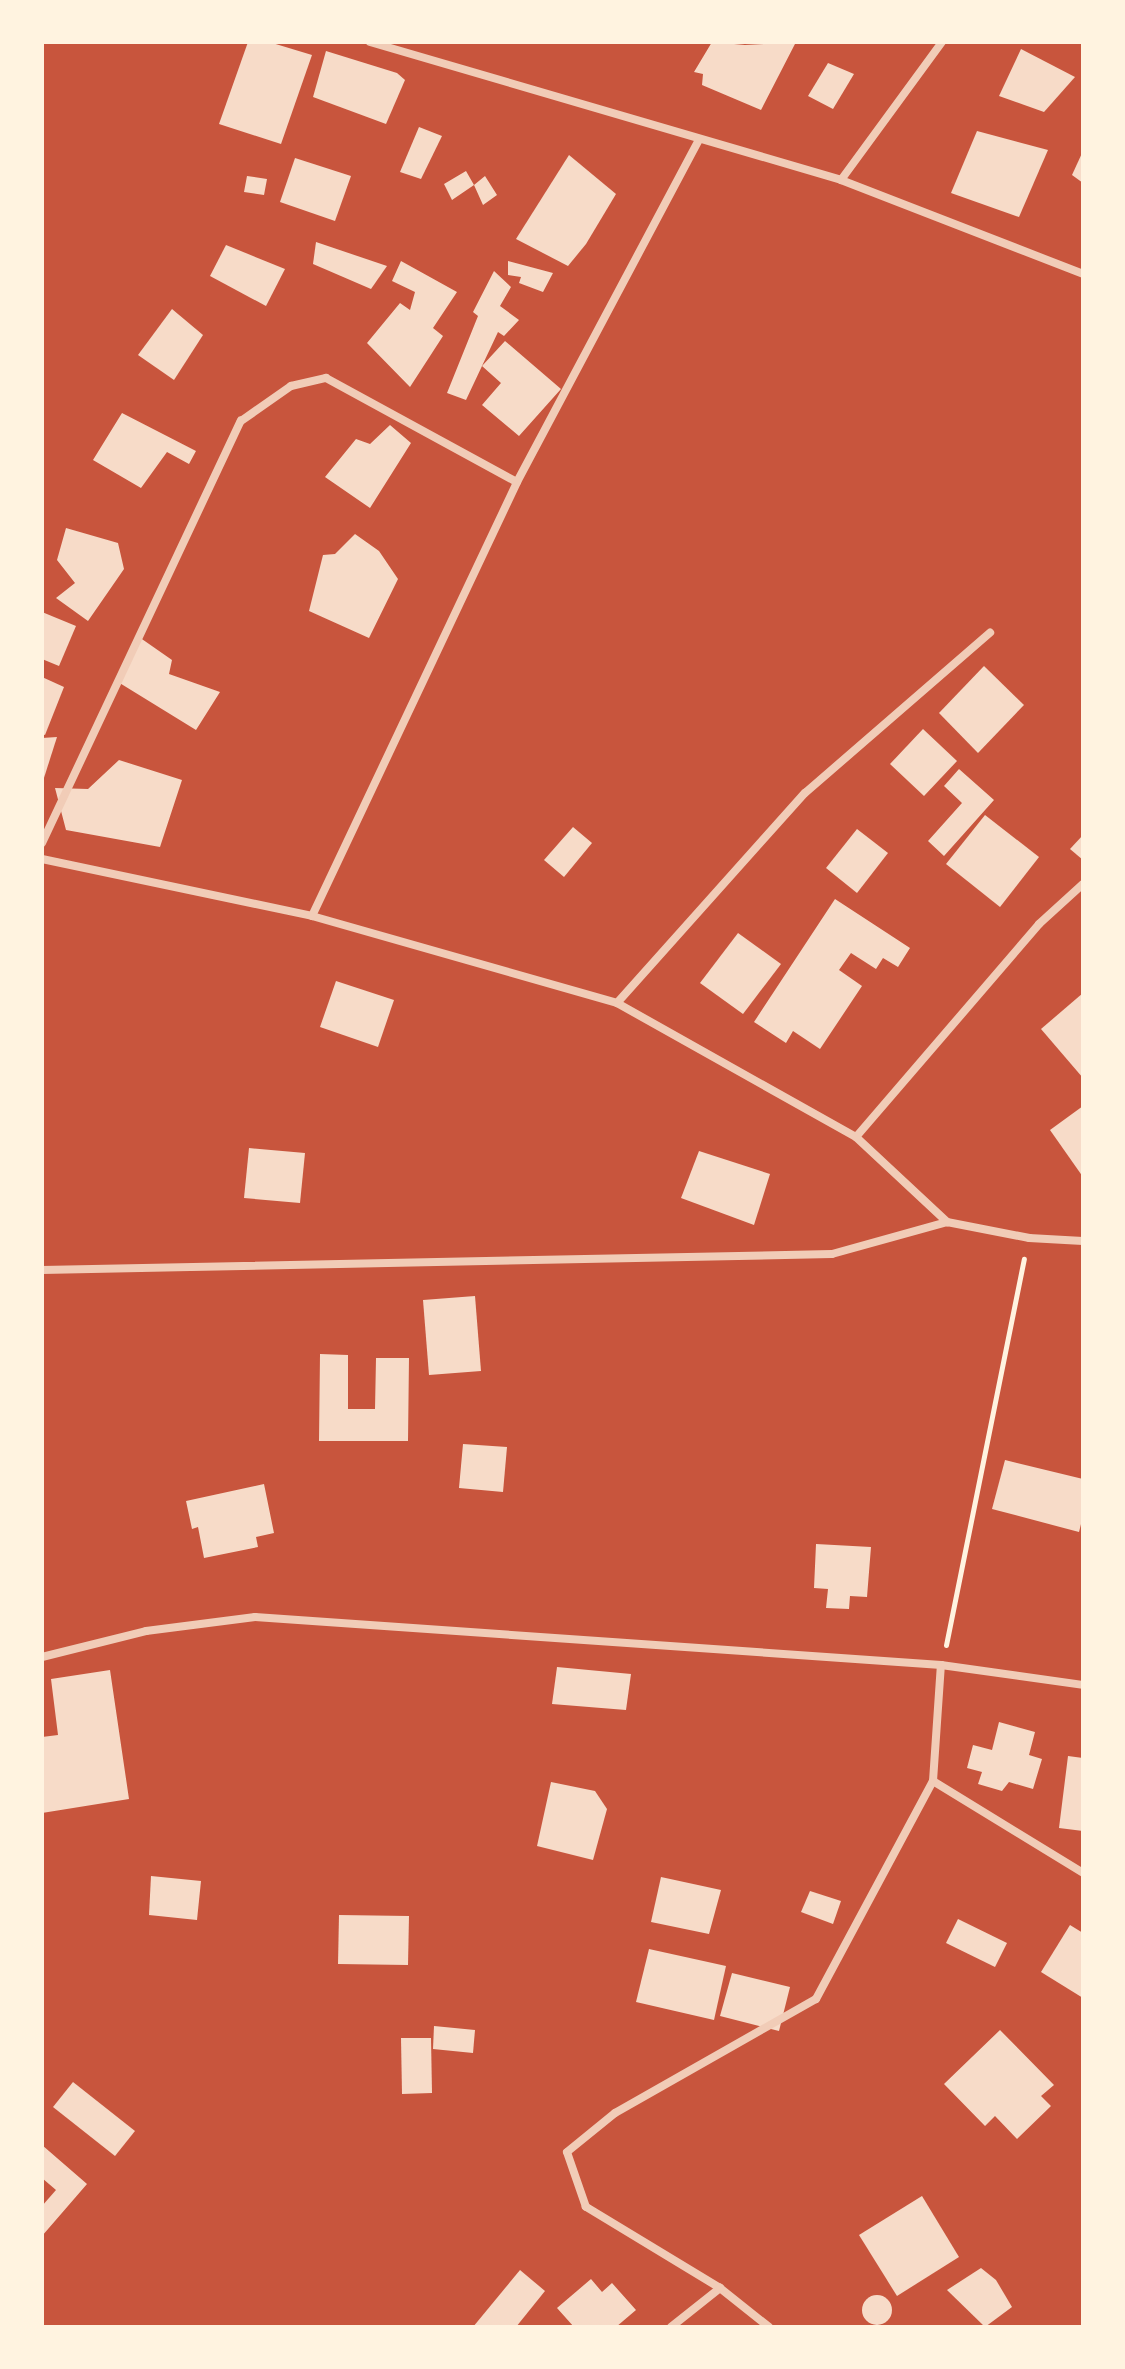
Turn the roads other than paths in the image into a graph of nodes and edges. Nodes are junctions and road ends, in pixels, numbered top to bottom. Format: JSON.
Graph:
{"nodes":[{"id":1,"x":370,"y":42,"type":"edge"},
{"id":2,"x":942,"y":42,"type":"edge"},
{"id":3,"x":699,"y":139,"type":"junction"},
{"id":4,"x":841,"y":180,"type":"junction"},
{"id":5,"x":1083,"y":274,"type":"edge"},
{"id":6,"x":517,"y":482,"type":"junction"},
{"id":7,"x":990,"y":633,"type":"dead end"},
{"id":8,"x":42,"y":843,"type":"edge"},
{"id":9,"x":42,"y":859,"type":"edge"},
{"id":10,"x":1083,"y":884,"type":"edge"},
{"id":11,"x":312,"y":916,"type":"junction"},
{"id":12,"x":617,"y":1003,"type":"junction"},
{"id":13,"x":856,"y":1137,"type":"junction"},
{"id":14,"x":947,"y":1222,"type":"junction"},
{"id":15,"x":1083,"y":1241,"type":"edge"},
{"id":16,"x":42,"y":1270,"type":"edge"},
{"id":17,"x":42,"y":1657,"type":"edge"},
{"id":18,"x":941,"y":1665,"type":"junction"},
{"id":19,"x":1083,"y":1685,"type":"edge"},
{"id":20,"x":933,"y":1781,"type":"junction"},
{"id":21,"x":1083,"y":1873,"type":"edge"},
{"id":22,"x":720,"y":2288,"type":"junction"},
{"id":23,"x":671,"y":2327,"type":"edge"},
{"id":24,"x":769,"y":2327,"type":"edge"}],
"edges":[{"from":1,"to":3,"type":"street"},
{"from":2,"to":4,"type":"street"},
{"from":3,"to":4,"type":"street"},
{"from":3,"to":6,"type":"street"},
{"from":4,"to":5,"type":"street"},
{"from":6,"to":8,"type":"street"},
{"from":6,"to":11,"type":"street"},
{"from":7,"to":12,"type":"street"},
{"from":9,"to":11,"type":"street"},
{"from":10,"to":13,"type":"street"},
{"from":11,"to":12,"type":"street"},
{"from":12,"to":13,"type":"street"},
{"from":13,"to":14,"type":"street"},
{"from":14,"to":15,"type":"street"},
{"from":14,"to":16,"type":"street"},
{"from":17,"to":18,"type":"street"},
{"from":18,"to":19,"type":"street"},
{"from":18,"to":20,"type":"street"},
{"from":20,"to":21,"type":"street"},
{"from":20,"to":22,"type":"street"},
{"from":22,"to":23,"type":"street"},
{"from":22,"to":24,"type":"street"}]}
